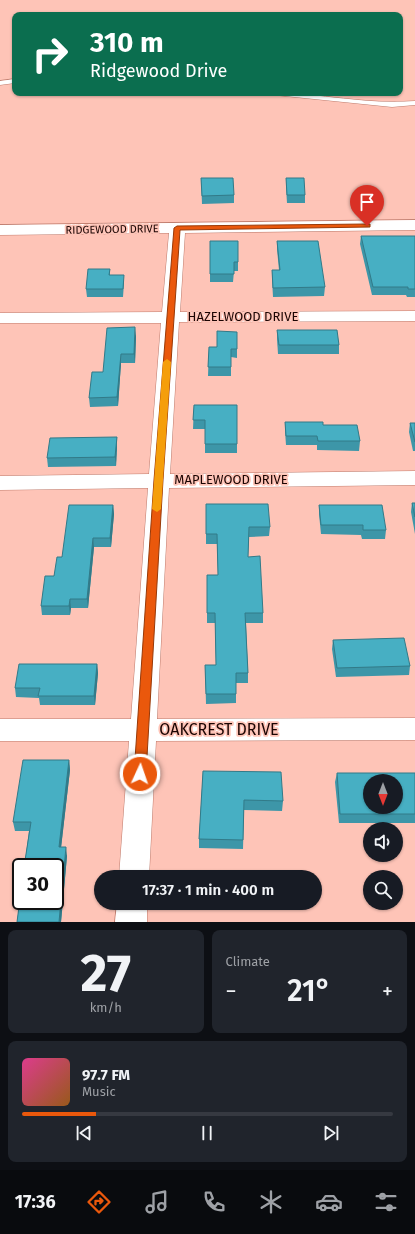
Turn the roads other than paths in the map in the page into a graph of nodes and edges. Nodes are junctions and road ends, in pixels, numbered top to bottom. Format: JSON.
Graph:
{"nodes":[{"id":1,"x":12,"y":81,"type":"edge"},
{"id":2,"x":0,"y":83,"type":"edge"},
{"id":3,"x":304,"y":96,"type":"edge"},
{"id":4,"x":415,"y":103,"type":"edge"},
{"id":5,"x":415,"y":225,"type":"edge"},
{"id":6,"x":177,"y":228,"type":"junction"},
{"id":7,"x":0,"y":230,"type":"edge"},
{"id":8,"x":171,"y":316,"type":"junction"},
{"id":9,"x":415,"y":316,"type":"edge"},
{"id":10,"x":0,"y":318,"type":"edge"},
{"id":11,"x":415,"y":478,"type":"edge"},
{"id":12,"x":159,"y":480,"type":"junction"},
{"id":13,"x":0,"y":482,"type":"edge"},
{"id":14,"x":142,"y":729,"type":"junction"},
{"id":15,"x":415,"y":729,"type":"edge"},
{"id":16,"x":0,"y":730,"type":"edge"},
{"id":17,"x":134,"y":870,"type":"edge"},
{"id":18,"x":132,"y":910,"type":"edge"},
{"id":19,"x":131,"y":922,"type":"edge"}],
"edges":[{"from":1,"to":2,"type":"lane"},
{"from":3,"to":4,"type":"lane"},
{"from":5,"to":6,"type":"street","name":"RIDGEWOOD DRIVE"},
{"from":6,"to":7,"type":"street","name":"RIDGEWOOD DRIVE"},
{"from":6,"to":8,"type":"street"},
{"from":8,"to":9,"type":"street","name":"HAZELWOOD DRIVE"},
{"from":8,"to":10,"type":"street","name":"HAZELWOOD DRIVE"},
{"from":8,"to":12,"type":"street"},
{"from":11,"to":12,"type":"street","name":"MAPLEWOOD DRIVE"},
{"from":12,"to":13,"type":"street","name":"MAPLEWOOD DRIVE"},
{"from":12,"to":14,"type":"street"},
{"from":14,"to":15,"type":"street","name":"OAKCREST DRIVE"},
{"from":14,"to":16,"type":"street","name":"OAKCREST DRIVE"},
{"from":14,"to":17,"type":"street"},
{"from":18,"to":19,"type":"street"}]}
